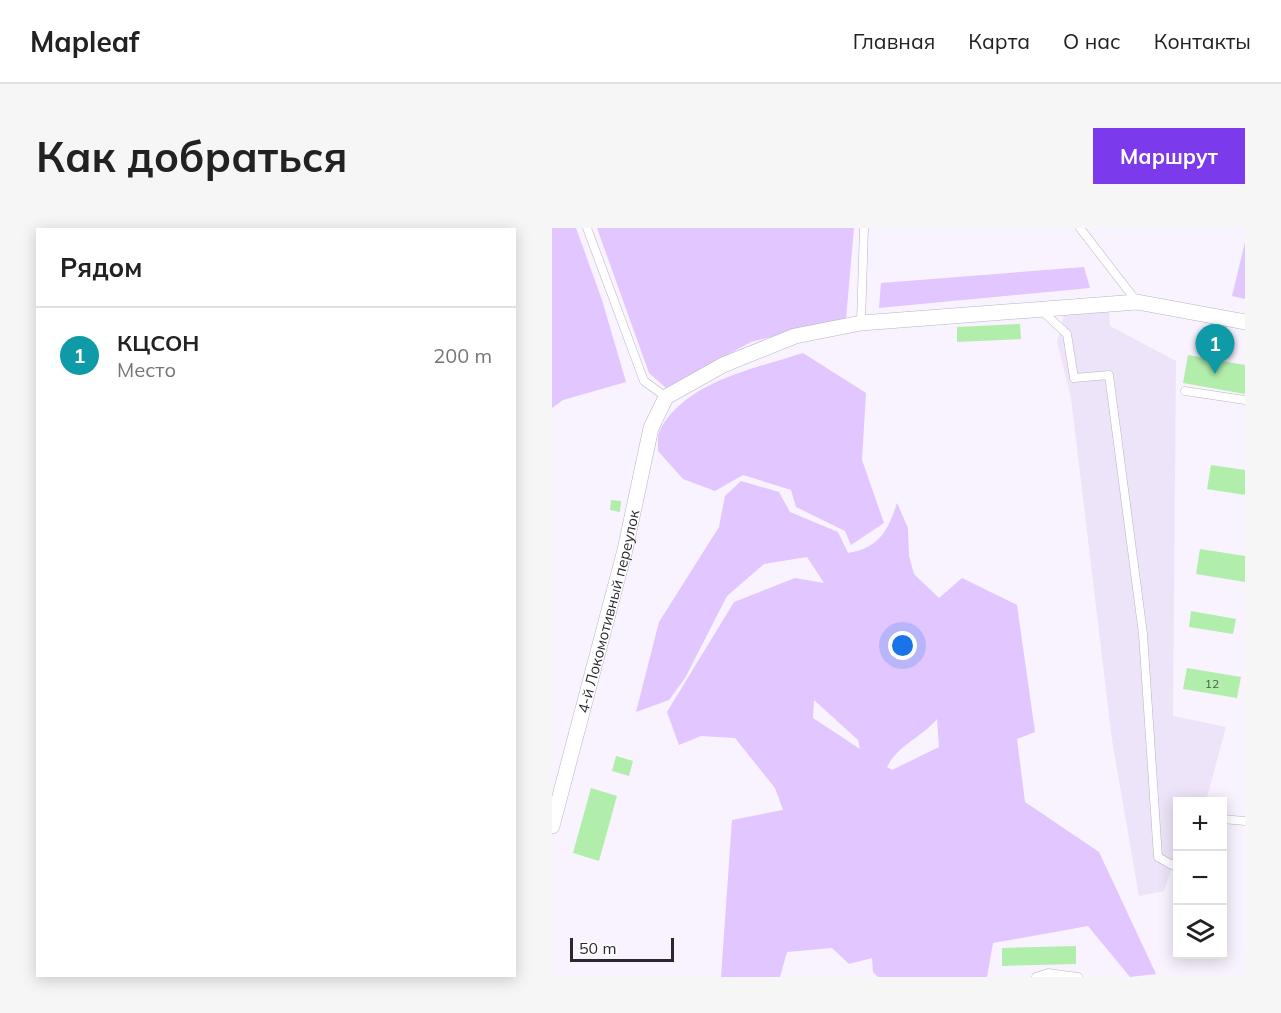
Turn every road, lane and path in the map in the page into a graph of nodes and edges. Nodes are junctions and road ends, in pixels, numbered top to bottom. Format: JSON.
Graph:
{"nodes":[{"id":1,"x":587,"y":228,"type":"edge"},
{"id":2,"x":864,"y":228,"type":"edge"},
{"id":3,"x":1080,"y":228,"type":"edge"},
{"id":4,"x":1137,"y":302,"type":"junction"},
{"id":5,"x":1040,"y":309,"type":"junction"},
{"id":6,"x":1245,"y":322,"type":"edge"},
{"id":7,"x":861,"y":323,"type":"junction"},
{"id":8,"x":1185,"y":391,"type":"dead end"},
{"id":9,"x":666,"y":397,"type":"junction"},
{"id":10,"x":1245,"y":400,"type":"edge"},
{"id":11,"x":1227,"y":819,"type":"edge"},
{"id":12,"x":1245,"y":820,"type":"edge"},
{"id":13,"x":552,"y":826,"type":"edge"},
{"id":14,"x":1173,"y":864,"type":"edge"},
{"id":15,"x":1036,"y":977,"type":"edge"},
{"id":16,"x":1078,"y":977,"type":"edge"}],
"edges":[{"from":1,"to":9,"type":"lane"},
{"from":2,"to":7,"type":"lane"},
{"from":3,"to":4,"type":"lane"},
{"from":4,"to":5,"type":"street"},
{"from":4,"to":6,"type":"street"},
{"from":5,"to":7,"type":"street"},
{"from":5,"to":14,"type":"lane"},
{"from":7,"to":9,"type":"street"},
{"from":8,"to":10,"type":"lane"},
{"from":9,"to":13,"type":"street","name":"4-й Локомотивный переулок"},
{"from":11,"to":12,"type":"lane"},
{"from":15,"to":16,"type":"lane"}]}
